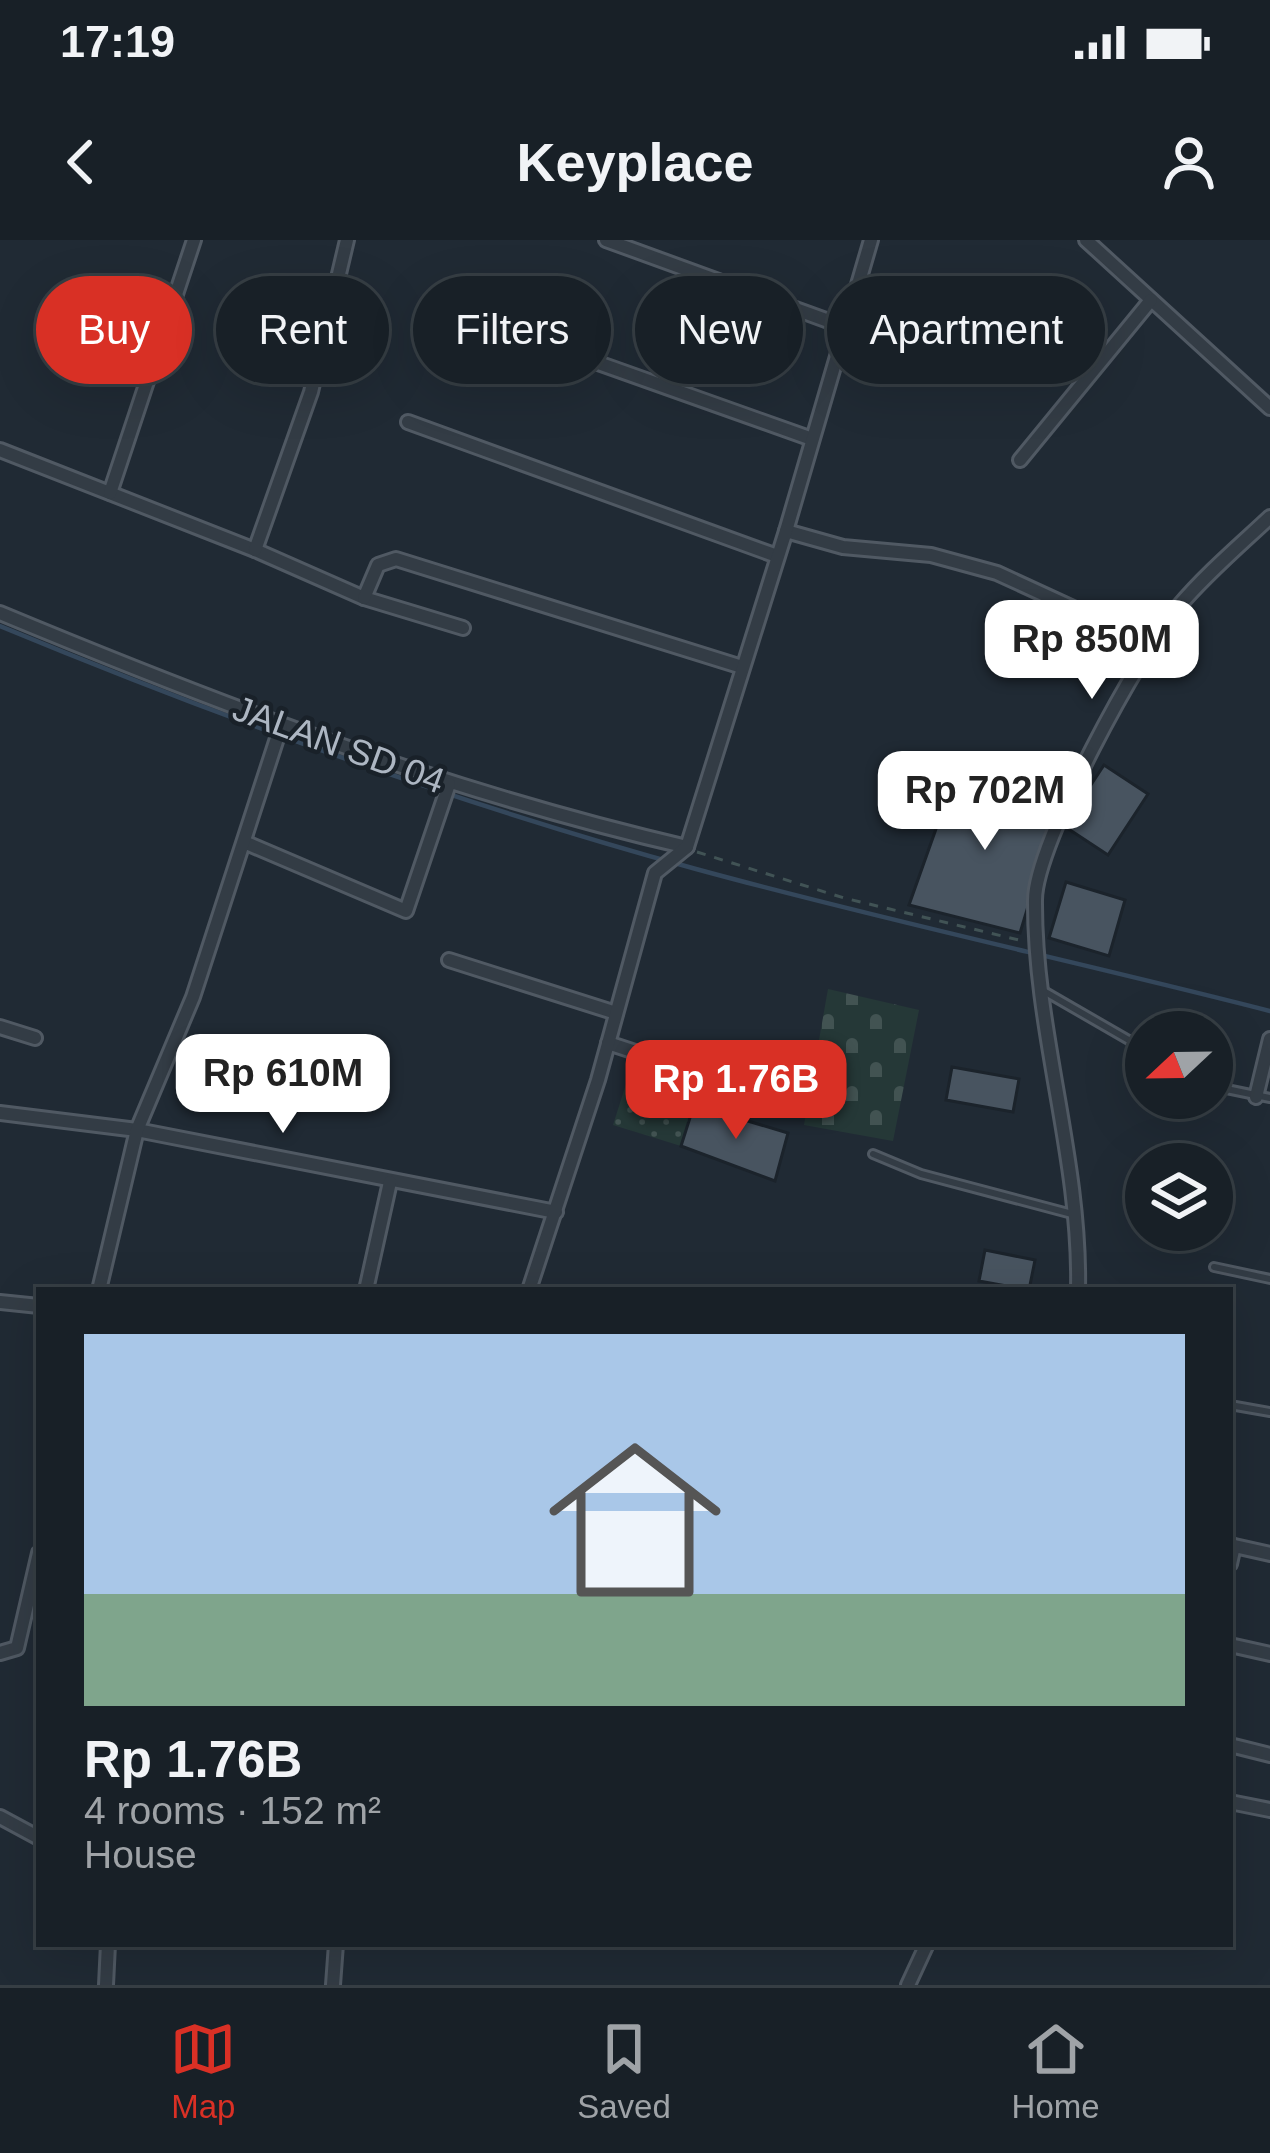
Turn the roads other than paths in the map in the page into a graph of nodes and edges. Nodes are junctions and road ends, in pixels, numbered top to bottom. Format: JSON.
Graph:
{"nodes":[{"id":1,"x":194,"y":240,"type":"edge"},
{"id":2,"x":347,"y":240,"type":"edge"},
{"id":3,"x":606,"y":240,"type":"edge"},
{"id":4,"x":871,"y":240,"type":"edge"},
{"id":5,"x":1086,"y":240,"type":"edge"},
{"id":6,"x":860,"y":276,"type":"edge"},
{"id":7,"x":1151,"y":300,"type":"junction"},
{"id":8,"x":827,"y":320,"type":"edge"},
{"id":9,"x":611,"y":368,"type":"edge"},
{"id":10,"x":828,"y":384,"type":"edge"},
{"id":11,"x":1270,"y":408,"type":"edge"},
{"id":12,"x":408,"y":422,"type":"dead end"},
{"id":13,"x":812,"y":439,"type":"junction"},
{"id":14,"x":0,"y":450,"type":"edge"},
{"id":15,"x":1020,"y":460,"type":"dead end"},
{"id":16,"x":110,"y":493,"type":"junction"},
{"id":17,"x":1270,"y":517,"type":"edge"},
{"id":18,"x":786,"y":531,"type":"junction"},
{"id":19,"x":255,"y":550,"type":"junction"},
{"id":20,"x":777,"y":556,"type":"junction"},
{"id":21,"x":364,"y":598,"type":"junction"},
{"id":22,"x":0,"y":614,"type":"edge"},
{"id":23,"x":464,"y":628,"type":"dead end"},
{"id":24,"x":1151,"y":644,"type":"junction"},
{"id":25,"x":742,"y":667,"type":"junction"},
{"id":26,"x":279,"y":734,"type":"junction"},
{"id":27,"x":448,"y":789,"type":"junction"},
{"id":28,"x":244,"y":842,"type":"junction"},
{"id":29,"x":687,"y":848,"type":"junction"},
{"id":30,"x":449,"y":961,"type":"dead end"},
{"id":31,"x":1042,"y":990,"type":"junction"},
{"id":32,"x":616,"y":1013,"type":"junction"},
{"id":33,"x":0,"y":1027,"type":"edge"},
{"id":34,"x":35,"y":1037,"type":"dead end"},
{"id":35,"x":1125,"y":1038,"type":"edge"},
{"id":36,"x":1270,"y":1039,"type":"edge"},
{"id":37,"x":608,"y":1043,"type":"junction"},
{"id":38,"x":714,"y":1078,"type":"dead end"},
{"id":39,"x":1233,"y":1091,"type":"edge"},
{"id":40,"x":1263,"y":1097,"type":"edge"},
{"id":41,"x":0,"y":1113,"type":"edge"},
{"id":42,"x":137,"y":1130,"type":"junction"},
{"id":43,"x":873,"y":1154,"type":"dead end"},
{"id":44,"x":390,"y":1182,"type":"junction"},
{"id":45,"x":556,"y":1212,"type":"junction"},
{"id":46,"x":1072,"y":1214,"type":"junction"},
{"id":47,"x":1214,"y":1267,"type":"dead end"},
{"id":48,"x":1270,"y":1279,"type":"edge"},
{"id":49,"x":100,"y":1287,"type":"edge"},
{"id":50,"x":366,"y":1287,"type":"edge"},
{"id":51,"x":530,"y":1287,"type":"edge"},
{"id":52,"x":1078,"y":1287,"type":"edge"},
{"id":53,"x":0,"y":1302,"type":"edge"},
{"id":54,"x":36,"y":1306,"type":"edge"},
{"id":55,"x":1233,"y":1406,"type":"edge"},
{"id":56,"x":1270,"y":1412,"type":"edge"},
{"id":57,"x":1233,"y":1545,"type":"edge"},
{"id":58,"x":1270,"y":1553,"type":"edge"},
{"id":59,"x":36,"y":1565,"type":"edge"},
{"id":60,"x":1233,"y":1646,"type":"edge"},
{"id":61,"x":0,"y":1654,"type":"edge"},
{"id":62,"x":1270,"y":1654,"type":"edge"},
{"id":63,"x":1233,"y":1746,"type":"edge"},
{"id":64,"x":1270,"y":1755,"type":"edge"},
{"id":65,"x":1233,"y":1803,"type":"edge"},
{"id":66,"x":1270,"y":1810,"type":"edge"},
{"id":67,"x":0,"y":1817,"type":"edge"},
{"id":68,"x":36,"y":1836,"type":"edge"},
{"id":69,"x":108,"y":1947,"type":"edge"},
{"id":70,"x":336,"y":1947,"type":"edge"},
{"id":71,"x":926,"y":1947,"type":"edge"},
{"id":72,"x":106,"y":1985,"type":"edge"},
{"id":73,"x":332,"y":1985,"type":"edge"},
{"id":74,"x":908,"y":1985,"type":"edge"}],
"edges":[{"from":1,"to":16,"type":"street"},
{"from":2,"to":19,"type":"street"},
{"from":3,"to":8,"type":"street"},
{"from":4,"to":6,"type":"street"},
{"from":5,"to":7,"type":"street"},
{"from":7,"to":11,"type":"street"},
{"from":7,"to":15,"type":"street"},
{"from":9,"to":13,"type":"street"},
{"from":10,"to":13,"type":"street"},
{"from":12,"to":20,"type":"street"},
{"from":13,"to":18,"type":"street"},
{"from":14,"to":16,"type":"street"},
{"from":16,"to":19,"type":"street"},
{"from":17,"to":24,"type":"street"},
{"from":18,"to":20,"type":"street"},
{"from":18,"to":24,"type":"street"},
{"from":19,"to":21,"type":"street"},
{"from":20,"to":25,"type":"street"},
{"from":21,"to":23,"type":"street"},
{"from":21,"to":25,"type":"street"},
{"from":22,"to":26,"type":"street","name":"JALAN SD 04"},
{"from":24,"to":31,"type":"street"},
{"from":25,"to":29,"type":"street"},
{"from":26,"to":27,"type":"street","name":"JALAN SD 04"},
{"from":26,"to":28,"type":"street"},
{"from":27,"to":28,"type":"street"},
{"from":27,"to":29,"type":"street","name":"JALAN SD 04"},
{"from":28,"to":42,"type":"street"},
{"from":29,"to":32,"type":"street"},
{"from":30,"to":32,"type":"street"},
{"from":31,"to":35,"type":"lane"},
{"from":31,"to":46,"type":"street"},
{"from":32,"to":37,"type":"street"},
{"from":33,"to":34,"type":"street"},
{"from":36,"to":40,"type":"street"},
{"from":37,"to":38,"type":"street"},
{"from":37,"to":45,"type":"street"},
{"from":39,"to":40,"type":"lane"},
{"from":41,"to":42,"type":"street"},
{"from":42,"to":44,"type":"street"},
{"from":42,"to":49,"type":"street"},
{"from":43,"to":46,"type":"lane"},
{"from":44,"to":45,"type":"street"},
{"from":44,"to":50,"type":"street"},
{"from":45,"to":51,"type":"street"},
{"from":46,"to":52,"type":"street"},
{"from":47,"to":48,"type":"lane"},
{"from":53,"to":54,"type":"street"},
{"from":55,"to":56,"type":"lane"},
{"from":57,"to":58,"type":"street"},
{"from":59,"to":61,"type":"street"},
{"from":60,"to":62,"type":"street"},
{"from":63,"to":64,"type":"street"},
{"from":65,"to":66,"type":"street"},
{"from":67,"to":68,"type":"street"},
{"from":69,"to":72,"type":"street"},
{"from":70,"to":73,"type":"street"},
{"from":71,"to":74,"type":"street"}]}
